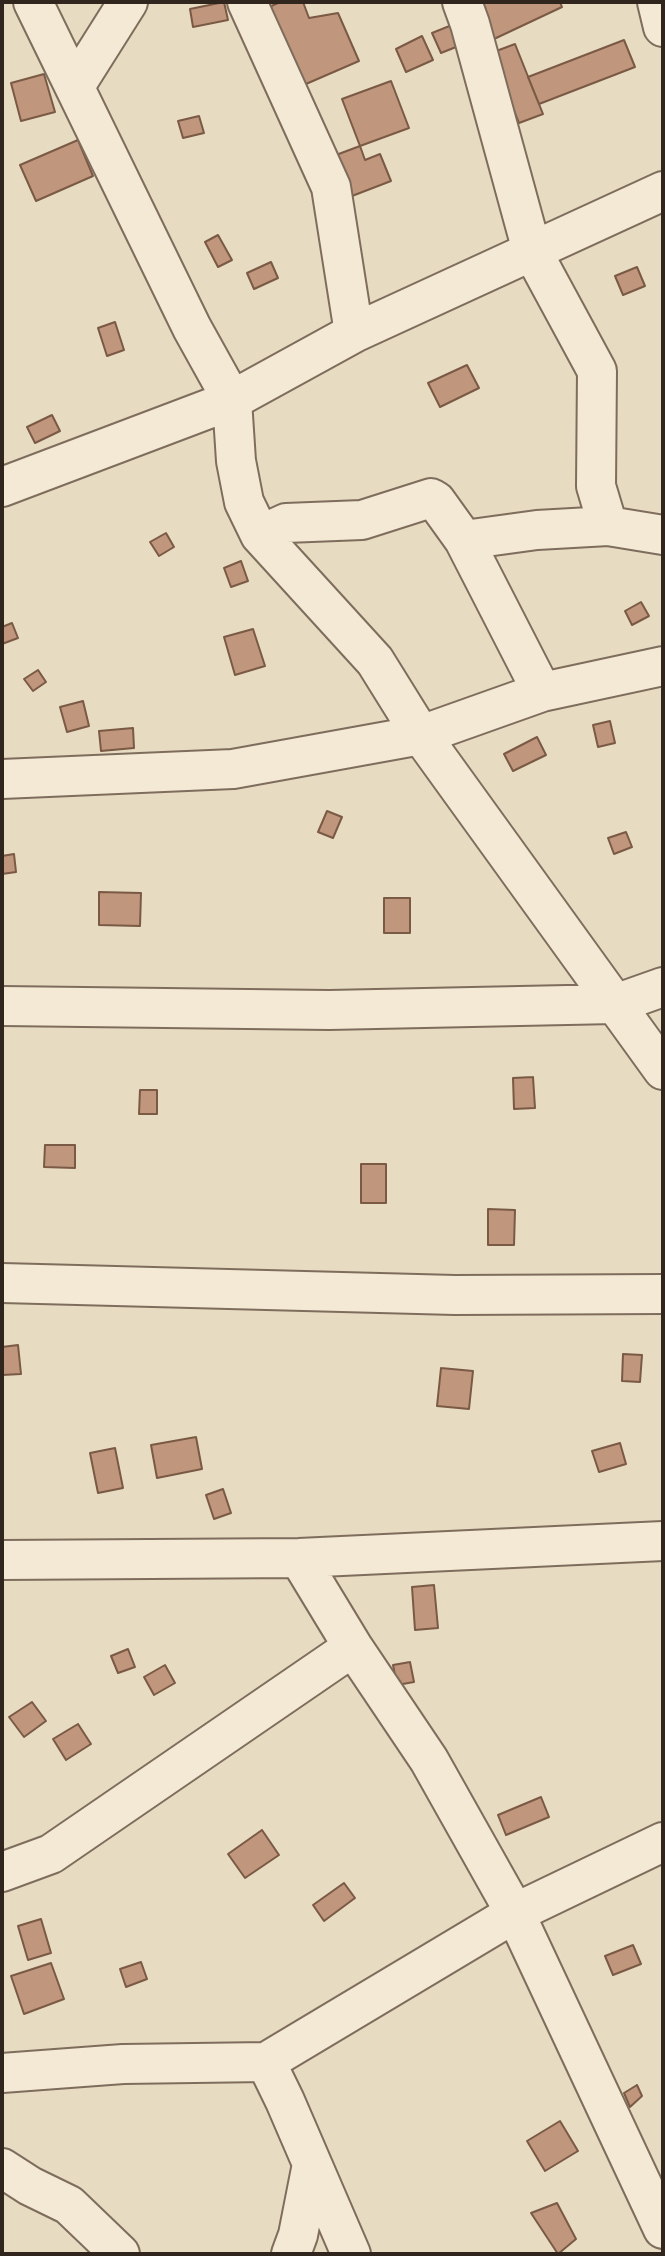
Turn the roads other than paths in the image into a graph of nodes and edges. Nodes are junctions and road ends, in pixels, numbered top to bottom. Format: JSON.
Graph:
{"nodes":[{"id":1,"x":33,"y":2,"type":"edge"},
{"id":2,"x":128,"y":2,"type":"edge"},
{"id":3,"x":247,"y":2,"type":"edge"},
{"id":4,"x":462,"y":2,"type":"edge"},
{"id":5,"x":657,"y":2,"type":"edge"},
{"id":6,"x":663,"y":27,"type":"edge"},
{"id":7,"x":75,"y":86,"type":"junction"},
{"id":8,"x":663,"y":191,"type":"edge"},
{"id":9,"x":532,"y":251,"type":"junction"},
{"id":10,"x":354,"y":333,"type":"junction"},
{"id":11,"x":232,"y":400,"type":"junction"},
{"id":12,"x":4,"y":479,"type":"edge"},
{"id":13,"x":608,"y":526,"type":"junction"},
{"id":14,"x":260,"y":535,"type":"junction"},
{"id":15,"x":663,"y":535,"type":"edge"},
{"id":16,"x":464,"y":540,"type":"junction"},
{"id":17,"x":663,"y":666,"type":"edge"},
{"id":18,"x":542,"y":692,"type":"junction"},
{"id":19,"x":421,"y":735,"type":"junction"},
{"id":20,"x":2,"y":779,"type":"edge"},
{"id":21,"x":663,"y":987,"type":"edge"},
{"id":22,"x":615,"y":1004,"type":"junction"},
{"id":23,"x":2,"y":1006,"type":"edge"},
{"id":24,"x":663,"y":1070,"type":"edge"},
{"id":25,"x":2,"y":1283,"type":"edge"},
{"id":26,"x":663,"y":1294,"type":"edge"},
{"id":27,"x":663,"y":1541,"type":"edge"},
{"id":28,"x":299,"y":1558,"type":"junction"},
{"id":29,"x":2,"y":1559,"type":"edge"},
{"id":30,"x":353,"y":1647,"type":"junction"},
{"id":31,"x":663,"y":1842,"type":"edge"},
{"id":32,"x":2,"y":1872,"type":"edge"},
{"id":33,"x":515,"y":1913,"type":"junction"},
{"id":34,"x":266,"y":2062,"type":"junction"},
{"id":35,"x":2,"y":2073,"type":"edge"},
{"id":36,"x":312,"y":2164,"type":"junction"},
{"id":37,"x":2,"y":2168,"type":"edge"},
{"id":38,"x":661,"y":2219,"type":"edge"},
{"id":39,"x":120,"y":2254,"type":"edge"},
{"id":40,"x":291,"y":2254,"type":"edge"},
{"id":41,"x":351,"y":2254,"type":"edge"}],
"edges":[{"from":1,"to":7,"type":"street"},
{"from":2,"to":7,"type":"street"},
{"from":3,"to":10,"type":"street"},
{"from":4,"to":9,"type":"street"},
{"from":5,"to":6,"type":"street"},
{"from":7,"to":11,"type":"street"},
{"from":8,"to":9,"type":"street"},
{"from":9,"to":10,"type":"street"},
{"from":9,"to":13,"type":"street"},
{"from":10,"to":11,"type":"street"},
{"from":11,"to":12,"type":"street"},
{"from":11,"to":14,"type":"street"},
{"from":13,"to":15,"type":"street"},
{"from":13,"to":16,"type":"street"},
{"from":14,"to":16,"type":"street"},
{"from":14,"to":19,"type":"street"},
{"from":16,"to":18,"type":"street"},
{"from":17,"to":18,"type":"street"},
{"from":18,"to":19,"type":"street"},
{"from":19,"to":20,"type":"street"},
{"from":19,"to":22,"type":"street"},
{"from":21,"to":22,"type":"street"},
{"from":22,"to":23,"type":"street"},
{"from":22,"to":24,"type":"street"},
{"from":25,"to":26,"type":"street"},
{"from":27,"to":28,"type":"street"},
{"from":28,"to":29,"type":"street"},
{"from":28,"to":30,"type":"street"},
{"from":30,"to":32,"type":"street"},
{"from":30,"to":33,"type":"street"},
{"from":31,"to":33,"type":"street"},
{"from":33,"to":34,"type":"street"},
{"from":33,"to":38,"type":"street"},
{"from":34,"to":35,"type":"street"},
{"from":34,"to":36,"type":"street"},
{"from":36,"to":40,"type":"street"},
{"from":36,"to":41,"type":"street"},
{"from":37,"to":39,"type":"street"}]}
